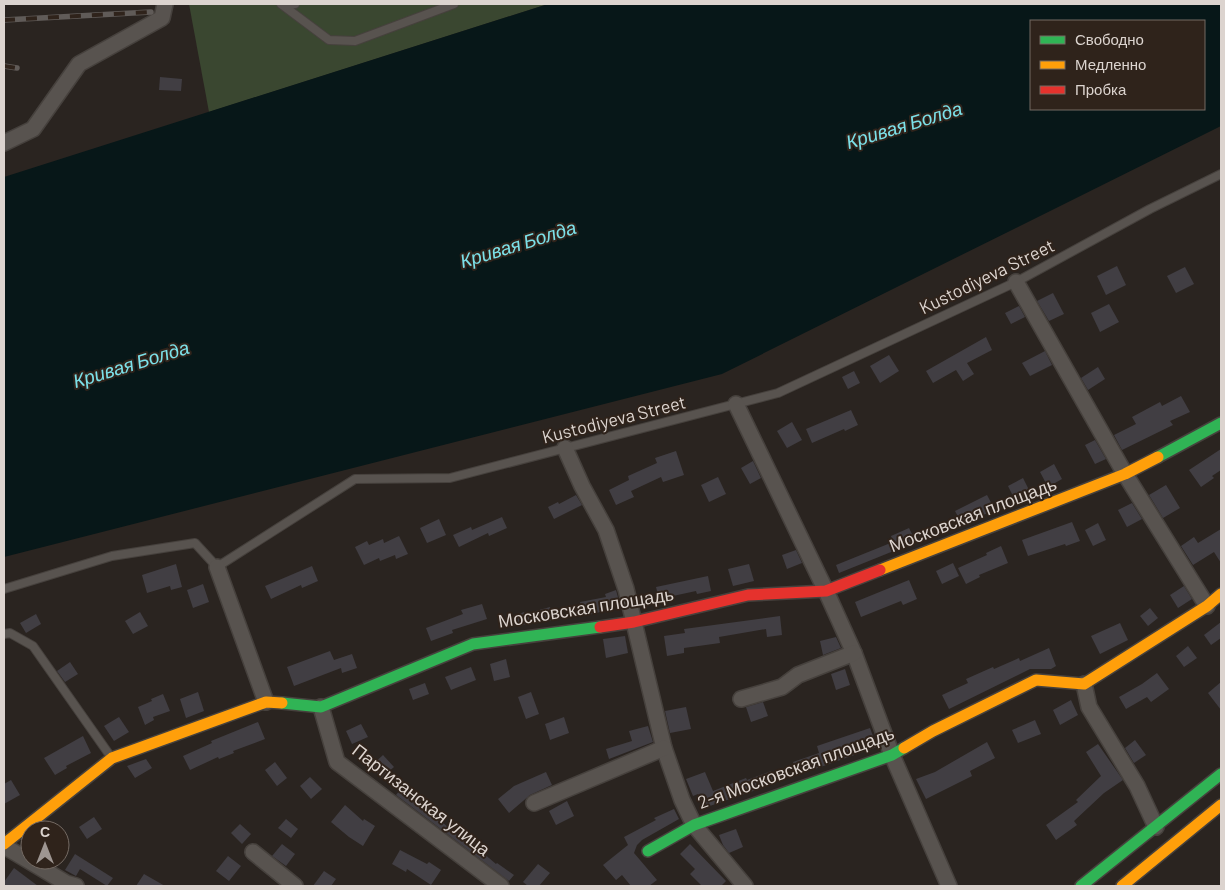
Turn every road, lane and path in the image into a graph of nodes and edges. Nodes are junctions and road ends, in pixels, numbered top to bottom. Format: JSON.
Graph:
{"nodes":[{"id":1,"x":165,"y":4,"type":"edge"},
{"id":2,"x":295,"y":4,"type":"edge"},
{"id":3,"x":454,"y":4,"type":"edge"},
{"id":4,"x":283,"y":5,"type":"edge"},
{"id":5,"x":4,"y":143,"type":"edge"},
{"id":6,"x":1221,"y":174,"type":"edge"},
{"id":7,"x":1016,"y":282,"type":"junction"},
{"id":8,"x":736,"y":404,"type":"junction"},
{"id":9,"x":1221,"y":423,"type":"edge"},
{"id":10,"x":565,"y":448,"type":"junction"},
{"id":11,"x":1125,"y":474,"type":"junction"},
{"id":12,"x":217,"y":567,"type":"junction"},
{"id":13,"x":4,"y":589,"type":"edge"},
{"id":14,"x":826,"y":591,"type":"junction"},
{"id":15,"x":1221,"y":594,"type":"edge"},
{"id":16,"x":1207,"y":606,"type":"junction"},
{"id":17,"x":634,"y":622,"type":"junction"},
{"id":18,"x":4,"y":634,"type":"edge"},
{"id":19,"x":854,"y":653,"type":"junction"},
{"id":20,"x":1084,"y":684,"type":"junction"},
{"id":21,"x":741,"y":699,"type":"dead end"},
{"id":22,"x":266,"y":702,"type":"junction"},
{"id":23,"x":321,"y":707,"type":"junction"},
{"id":24,"x":664,"y":748,"type":"junction"},
{"id":25,"x":892,"y":755,"type":"junction"},
{"id":26,"x":112,"y":758,"type":"junction"},
{"id":27,"x":1221,"y":774,"type":"edge"},
{"id":28,"x":534,"y":803,"type":"dead end"},
{"id":29,"x":1221,"y":805,"type":"edge"},
{"id":30,"x":694,"y":825,"type":"junction"},
{"id":31,"x":1156,"y":827,"type":"junction"},
{"id":32,"x":4,"y":845,"type":"edge"},
{"id":33,"x":648,"y":851,"type":"dead end"},
{"id":34,"x":253,"y":852,"type":"dead end"},
{"id":35,"x":76,"y":886,"type":"edge"},
{"id":36,"x":295,"y":886,"type":"edge"},
{"id":37,"x":501,"y":886,"type":"edge"},
{"id":38,"x":746,"y":886,"type":"edge"},
{"id":39,"x":950,"y":886,"type":"edge"},
{"id":40,"x":1081,"y":886,"type":"edge"},
{"id":41,"x":1122,"y":886,"type":"edge"}],
"edges":[{"from":1,"to":5,"type":"street"},
{"from":2,"to":4,"type":"lane"},
{"from":3,"to":4,"type":"lane"},
{"from":6,"to":7,"type":"lane","name":"Kustodiyeva Street"},
{"from":7,"to":8,"type":"lane","name":"Kustodiyeva Street"},
{"from":7,"to":11,"type":"street"},
{"from":8,"to":10,"type":"lane","name":"Kustodiyeva Street"},
{"from":8,"to":14,"type":"street"},
{"from":9,"to":11,"type":"street","name":"Московская площадь"},
{"from":10,"to":12,"type":"lane","name":"Kustodiyeva Street"},
{"from":10,"to":17,"type":"street"},
{"from":11,"to":14,"type":"street","name":"Московская площадь"},
{"from":11,"to":16,"type":"street"},
{"from":12,"to":13,"type":"lane"},
{"from":12,"to":22,"type":"street"},
{"from":14,"to":17,"type":"street","name":"Московская площадь"},
{"from":14,"to":19,"type":"street"},
{"from":15,"to":16,"type":"street"},
{"from":16,"to":20,"type":"street"},
{"from":17,"to":23,"type":"street","name":"Московская площадь"},
{"from":17,"to":24,"type":"street"},
{"from":18,"to":26,"type":"lane"},
{"from":19,"to":21,"type":"street"},
{"from":19,"to":25,"type":"street"},
{"from":20,"to":25,"type":"street","name":"2-я Московская площадь"},
{"from":20,"to":31,"type":"street"},
{"from":22,"to":23,"type":"street","name":"Московская площадь"},
{"from":22,"to":26,"type":"street","name":"Московская площадь"},
{"from":23,"to":37,"type":"street","name":"Партизанская улица"},
{"from":24,"to":28,"type":"street"},
{"from":24,"to":30,"type":"street"},
{"from":25,"to":30,"type":"street","name":"2-я Московская площадь"},
{"from":25,"to":39,"type":"street"},
{"from":26,"to":32,"type":"street","name":"Московская площадь"},
{"from":27,"to":31,"type":"street"},
{"from":29,"to":41,"type":"street"},
{"from":30,"to":33,"type":"street","name":"2-я Московская площадь"},
{"from":30,"to":38,"type":"street"},
{"from":31,"to":40,"type":"street"},
{"from":32,"to":35,"type":"street"},
{"from":34,"to":36,"type":"street"}]}
